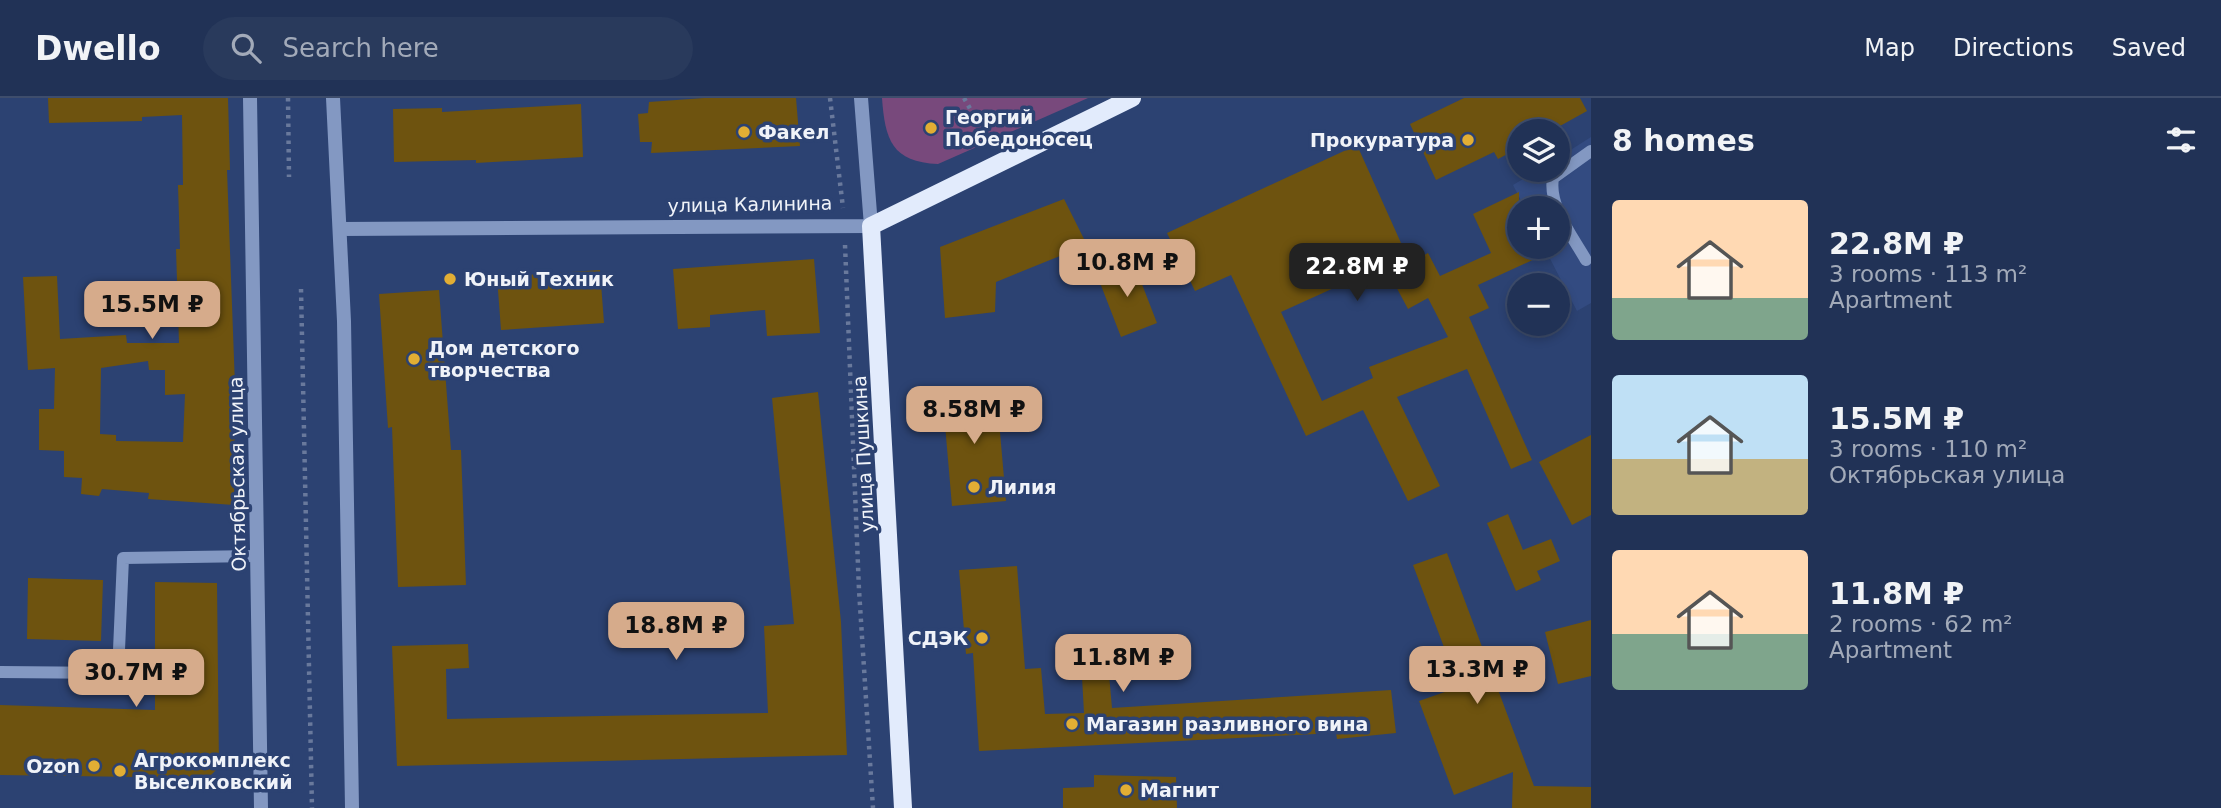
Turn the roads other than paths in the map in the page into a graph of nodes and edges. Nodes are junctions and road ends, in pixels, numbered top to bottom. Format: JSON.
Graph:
{"nodes":[{"id":1,"x":250,"y":98,"type":"edge"},
{"id":2,"x":862,"y":98,"type":"edge"},
{"id":3,"x":1132,"y":98,"type":"edge"},
{"id":4,"x":333,"y":104,"type":"edge"},
{"id":5,"x":1591,"y":151,"type":"edge"},
{"id":6,"x":871,"y":226,"type":"junction"},
{"id":7,"x":340,"y":229,"type":"junction"},
{"id":8,"x":1586,"y":260,"type":"dead end"},
{"id":9,"x":257,"y":556,"type":"junction"},
{"id":10,"x":0,"y":672,"type":"edge"},
{"id":11,"x":261,"y":808,"type":"edge"},
{"id":12,"x":352,"y":808,"type":"edge"},
{"id":13,"x":903,"y":808,"type":"edge"}],
"edges":[{"from":1,"to":9,"type":"street","name":"Октябрьская улица"},
{"from":2,"to":6,"type":"street","name":"улица Пушкина"},
{"from":3,"to":6,"type":"main road"},
{"from":4,"to":7,"type":"street"},
{"from":5,"to":8,"type":"lane"},
{"from":6,"to":7,"type":"street","name":"улица Калинина"},
{"from":6,"to":13,"type":"main road","name":"улица Пушкина"},
{"from":7,"to":12,"type":"street"},
{"from":9,"to":10,"type":"lane"},
{"from":9,"to":11,"type":"street","name":"Октябрьская улица"}]}
